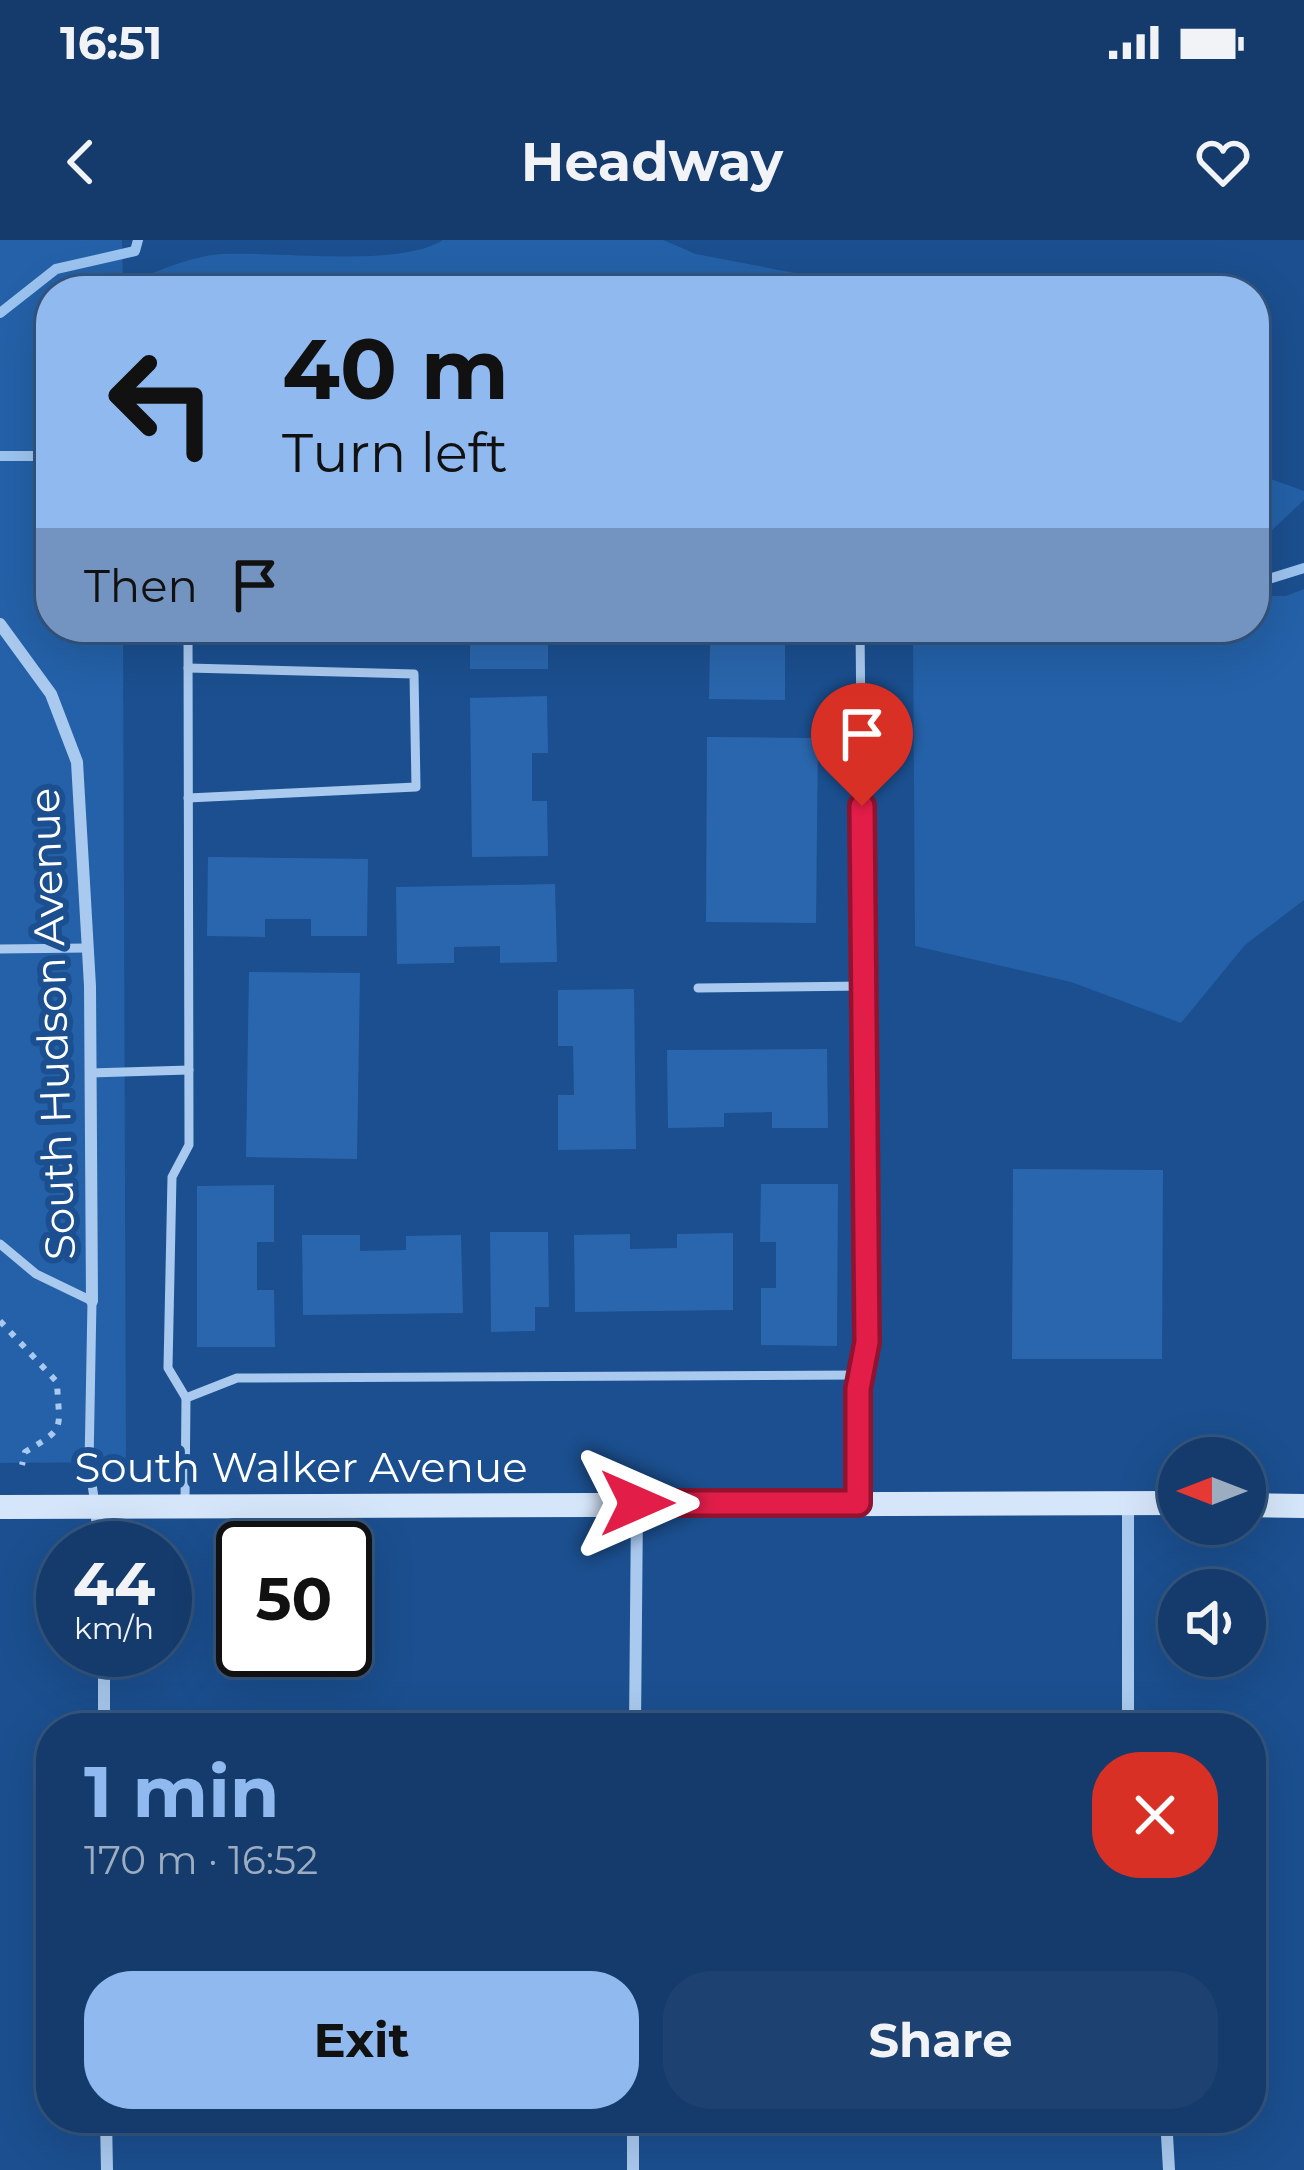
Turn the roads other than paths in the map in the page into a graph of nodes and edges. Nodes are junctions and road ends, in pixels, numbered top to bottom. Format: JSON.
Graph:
{"nodes":[{"id":1,"x":0,"y":624,"type":"edge"},
{"id":2,"x":188,"y":642,"type":"edge"},
{"id":3,"x":860,"y":642,"type":"edge"},
{"id":4,"x":188,"y":668,"type":"junction"},
{"id":5,"x":188,"y":797,"type":"junction"},
{"id":6,"x":88,"y":948,"type":"junction"},
{"id":7,"x":0,"y":949,"type":"edge"},
{"id":8,"x":864,"y":986,"type":"junction"},
{"id":9,"x":698,"y":988,"type":"dead end"},
{"id":10,"x":189,"y":1070,"type":"junction"},
{"id":11,"x":90,"y":1072,"type":"junction"},
{"id":12,"x":0,"y":1244,"type":"edge"},
{"id":13,"x":92,"y":1301,"type":"junction"},
{"id":14,"x":861,"y":1376,"type":"junction"},
{"id":15,"x":186,"y":1398,"type":"junction"},
{"id":16,"x":1128,"y":1502,"type":"junction"},
{"id":17,"x":637,"y":1503,"type":"junction"},
{"id":18,"x":858,"y":1503,"type":"junction"},
{"id":19,"x":1158,"y":1503,"type":"edge"},
{"id":20,"x":1266,"y":1505,"type":"edge"},
{"id":21,"x":1304,"y":1506,"type":"edge"},
{"id":22,"x":0,"y":1507,"type":"edge"},
{"id":23,"x":185,"y":1507,"type":"junction"},
{"id":24,"x":96,"y":1508,"type":"junction"},
{"id":25,"x":97,"y":1521,"type":"edge"},
{"id":26,"x":104,"y":1677,"type":"edge"},
{"id":27,"x":104,"y":1713,"type":"edge"},
{"id":28,"x":635,"y":1713,"type":"edge"},
{"id":29,"x":1128,"y":1713,"type":"edge"},
{"id":30,"x":106,"y":2133,"type":"edge"},
{"id":31,"x":633,"y":2133,"type":"edge"},
{"id":32,"x":1167,"y":2133,"type":"edge"},
{"id":33,"x":107,"y":2170,"type":"edge"},
{"id":34,"x":633,"y":2170,"type":"edge"},
{"id":35,"x":1169,"y":2170,"type":"edge"}],
"edges":[{"from":1,"to":6,"type":"street","name":"South Hudson Avenue"},
{"from":2,"to":4,"type":"lane"},
{"from":3,"to":8,"type":"lane"},
{"from":4,"to":5,"type":"lane"},
{"from":4,"to":5,"type":"lane"},
{"from":5,"to":10,"type":"lane"},
{"from":6,"to":7,"type":"lane"},
{"from":6,"to":11,"type":"street","name":"South Hudson Avenue"},
{"from":8,"to":9,"type":"lane"},
{"from":8,"to":14,"type":"lane"},
{"from":10,"to":11,"type":"lane"},
{"from":10,"to":15,"type":"lane"},
{"from":11,"to":13,"type":"street","name":"South Hudson Avenue"},
{"from":12,"to":13,"type":"lane"},
{"from":13,"to":24,"type":"lane"},
{"from":14,"to":15,"type":"lane"},
{"from":14,"to":18,"type":"lane"},
{"from":15,"to":23,"type":"lane"},
{"from":16,"to":18,"type":"main road","name":"South Walker Avenue"},
{"from":16,"to":19,"type":"main road","name":"South Walker Avenue"},
{"from":16,"to":29,"type":"street"},
{"from":17,"to":18,"type":"main road","name":"South Walker Avenue"},
{"from":17,"to":23,"type":"main road","name":"South Walker Avenue"},
{"from":17,"to":28,"type":"street"},
{"from":20,"to":21,"type":"main road"},
{"from":22,"to":24,"type":"main road","name":"South Walker Avenue"},
{"from":23,"to":24,"type":"main road","name":"South Walker Avenue"},
{"from":24,"to":25,"type":"street"},
{"from":26,"to":27,"type":"street"},
{"from":30,"to":33,"type":"street"},
{"from":31,"to":34,"type":"street"},
{"from":32,"to":35,"type":"street"}]}
